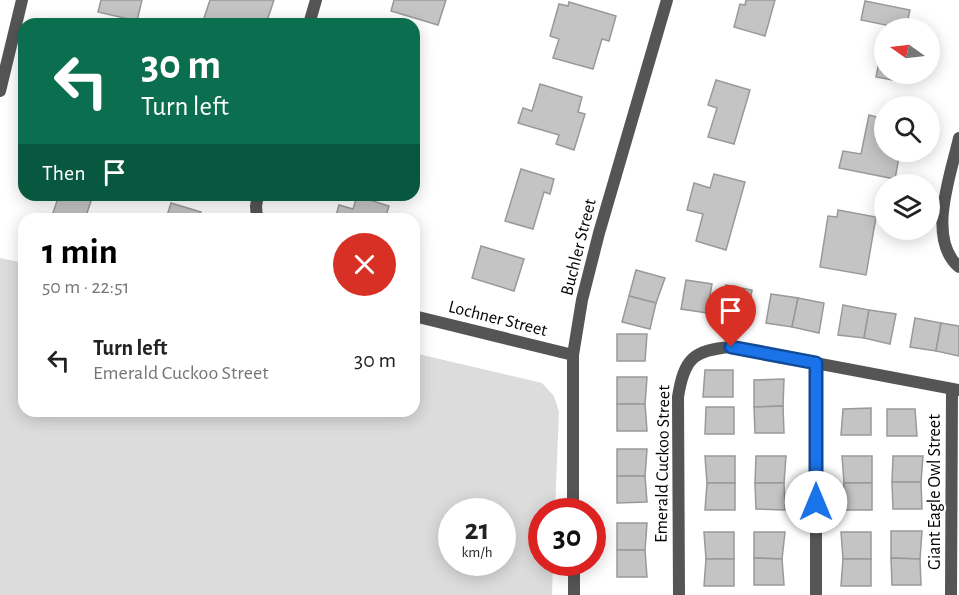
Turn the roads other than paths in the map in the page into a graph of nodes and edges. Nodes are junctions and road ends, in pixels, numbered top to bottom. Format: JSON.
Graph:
{"nodes":[{"id":1,"x":22,"y":0,"type":"edge"},
{"id":2,"x":316,"y":0,"type":"edge"},
{"id":3,"x":667,"y":0,"type":"edge"},
{"id":4,"x":311,"y":18,"type":"edge"},
{"id":5,"x":0,"y":91,"type":"edge"},
{"id":6,"x":959,"y":138,"type":"edge"},
{"id":7,"x":959,"y":267,"type":"edge"},
{"id":8,"x":420,"y":317,"type":"edge"},
{"id":9,"x":573,"y":355,"type":"junction"},
{"id":10,"x":816,"y":363,"type":"junction"},
{"id":11,"x":955,"y":390,"type":"edge"},
{"id":12,"x":573,"y":498,"type":"edge"},
{"id":13,"x":574,"y":576,"type":"edge"},
{"id":14,"x":574,"y":595,"type":"edge"},
{"id":15,"x":679,"y":595,"type":"edge"},
{"id":16,"x":816,"y":595,"type":"edge"},
{"id":17,"x":951,"y":595,"type":"edge"}],
"edges":[{"from":1,"to":5,"type":"street"},
{"from":2,"to":4,"type":"street"},
{"from":3,"to":9,"type":"street","name":"Buchler Street"},
{"from":6,"to":7,"type":"street"},
{"from":8,"to":9,"type":"street","name":"Lochner Street"},
{"from":9,"to":12,"type":"street","name":"Buchler Street"},
{"from":10,"to":11,"type":"street","name":"Emerald Cuckoo Street"},
{"from":10,"to":15,"type":"street","name":"Emerald Cuckoo Street"},
{"from":10,"to":16,"type":"street"},
{"from":11,"to":17,"type":"street","name":"Giant Eagle Owl Street"},
{"from":13,"to":14,"type":"street"}]}
